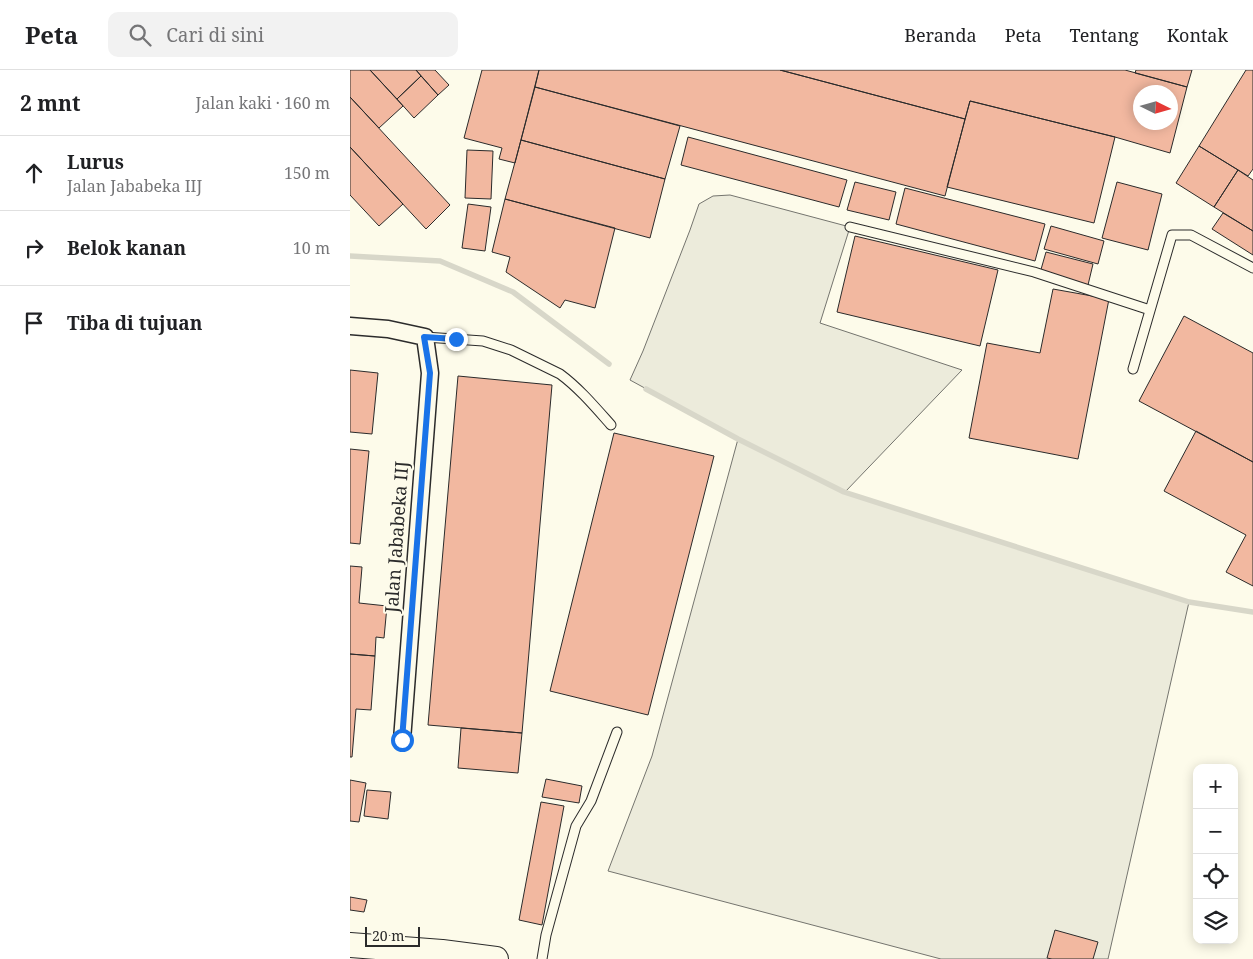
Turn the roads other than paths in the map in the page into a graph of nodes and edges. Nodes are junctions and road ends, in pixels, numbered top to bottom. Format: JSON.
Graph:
{"nodes":[{"id":1,"x":850,"y":227,"type":"dead end"},
{"id":2,"x":1253,"y":268,"type":"edge"},
{"id":3,"x":1150,"y":310,"type":"junction"},
{"id":4,"x":350,"y":326,"type":"edge"},
{"id":5,"x":424,"y":337,"type":"junction"},
{"id":6,"x":1133,"y":369,"type":"dead end"},
{"id":7,"x":611,"y":425,"type":"dead end"},
{"id":8,"x":617,"y":732,"type":"dead end"},
{"id":9,"x":402,"y":740,"type":"dead end"},
{"id":10,"x":358,"y":950,"type":"edge"},
{"id":11,"x":496,"y":959,"type":"edge"},
{"id":12,"x":542,"y":959,"type":"edge"}],
"edges":[{"from":1,"to":3,"type":"lane"},
{"from":2,"to":3,"type":"lane"},
{"from":3,"to":6,"type":"lane"},
{"from":4,"to":5,"type":"street"},
{"from":5,"to":7,"type":"lane"},
{"from":5,"to":9,"type":"street","name":"Jalan Jababeka IIJ"},
{"from":8,"to":12,"type":"lane"},
{"from":10,"to":11,"type":"main road"}]}
